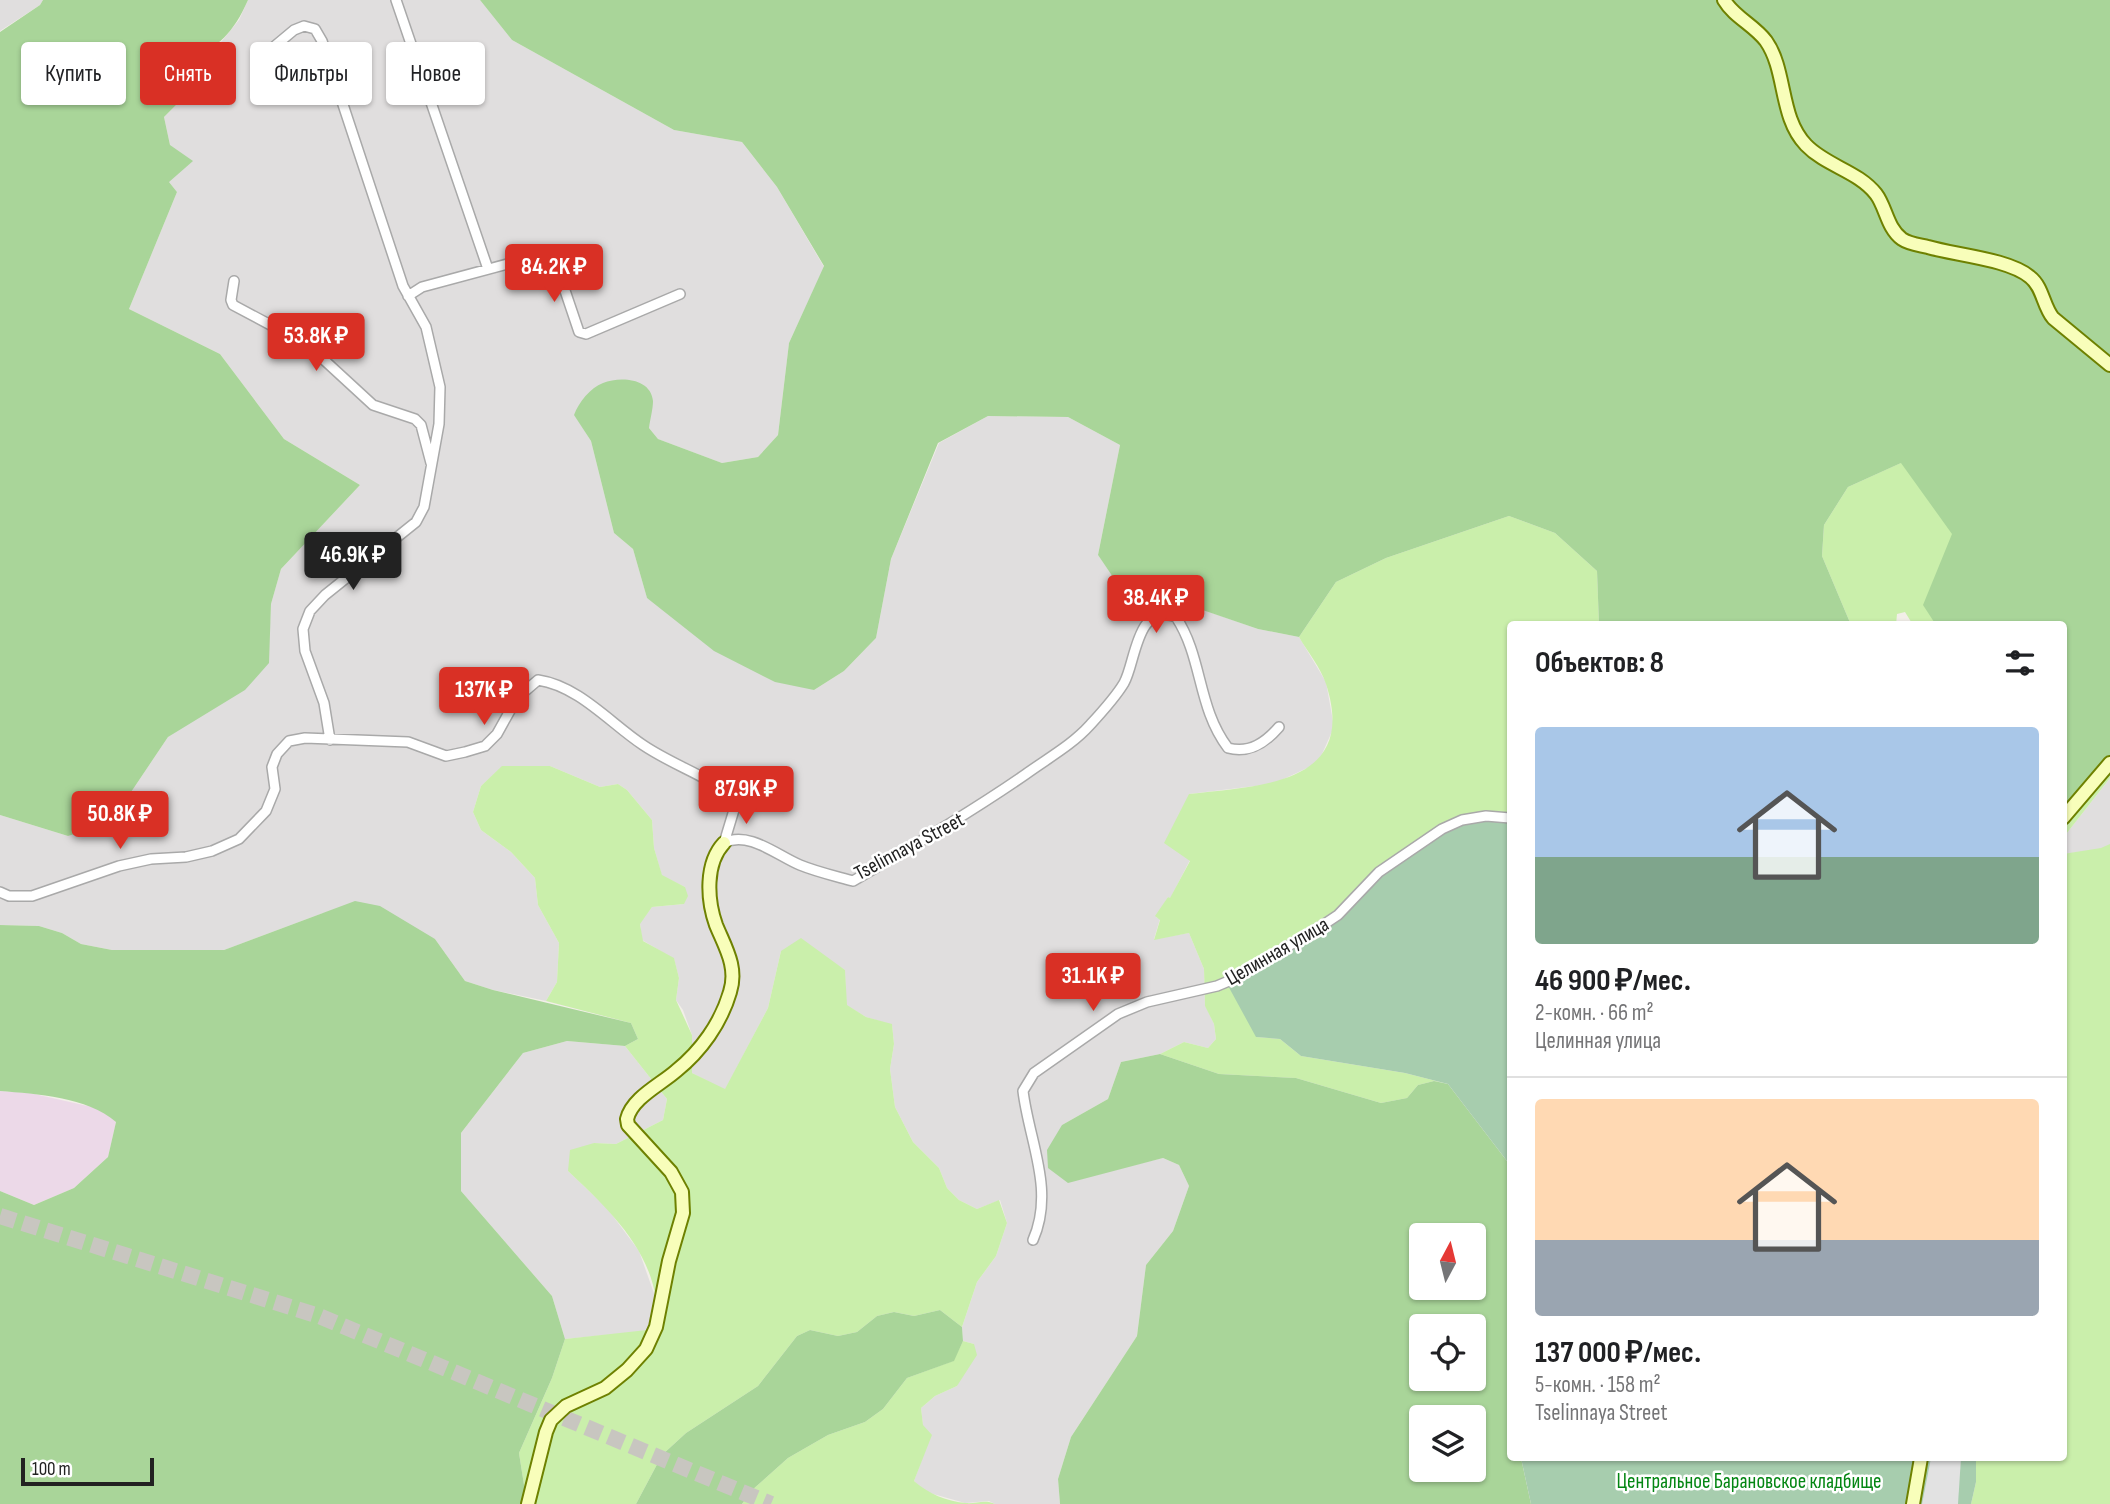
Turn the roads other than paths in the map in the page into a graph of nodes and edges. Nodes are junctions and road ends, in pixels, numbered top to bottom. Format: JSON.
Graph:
{"nodes":[{"id":1,"x":396,"y":0,"type":"edge"},
{"id":2,"x":1724,"y":0,"type":"edge"},
{"id":3,"x":280,"y":42,"type":"edge"},
{"id":4,"x":322,"y":42,"type":"edge"},
{"id":5,"x":342,"y":105,"type":"edge"},
{"id":6,"x":488,"y":269,"type":"junction"},
{"id":7,"x":234,"y":281,"type":"dead end"},
{"id":8,"x":680,"y":294,"type":"dead end"},
{"id":9,"x":408,"y":296,"type":"junction"},
{"id":10,"x":2110,"y":365,"type":"edge"},
{"id":11,"x":432,"y":465,"type":"junction"},
{"id":12,"x":1279,"y":727,"type":"dead end"},
{"id":13,"x":330,"y":740,"type":"junction"},
{"id":14,"x":2110,"y":763,"type":"edge"},
{"id":15,"x":2067,"y":813,"type":"edge"},
{"id":16,"x":1507,"y":818,"type":"edge"},
{"id":17,"x":724,"y":843,"type":"junction"},
{"id":18,"x":4,"y":894,"type":"edge"},
{"id":19,"x":1033,"y":1240,"type":"dead end"},
{"id":20,"x":1920,"y":1461,"type":"edge"},
{"id":21,"x":528,"y":1504,"type":"edge"},
{"id":22,"x":1913,"y":1504,"type":"edge"}],
"edges":[{"from":1,"to":6,"type":"street"},
{"from":2,"to":10,"type":"street"},
{"from":3,"to":4,"type":"street"},
{"from":5,"to":9,"type":"street"},
{"from":6,"to":8,"type":"street"},
{"from":6,"to":9,"type":"street"},
{"from":7,"to":11,"type":"street"},
{"from":9,"to":11,"type":"street"},
{"from":11,"to":13,"type":"street"},
{"from":12,"to":17,"type":"street","name":"Tselinnaya Street"},
{"from":13,"to":17,"type":"street"},
{"from":13,"to":18,"type":"street"},
{"from":14,"to":15,"type":"street"},
{"from":16,"to":19,"type":"street","name":"Целинная улица"},
{"from":17,"to":21,"type":"street"},
{"from":20,"to":22,"type":"street"}]}
